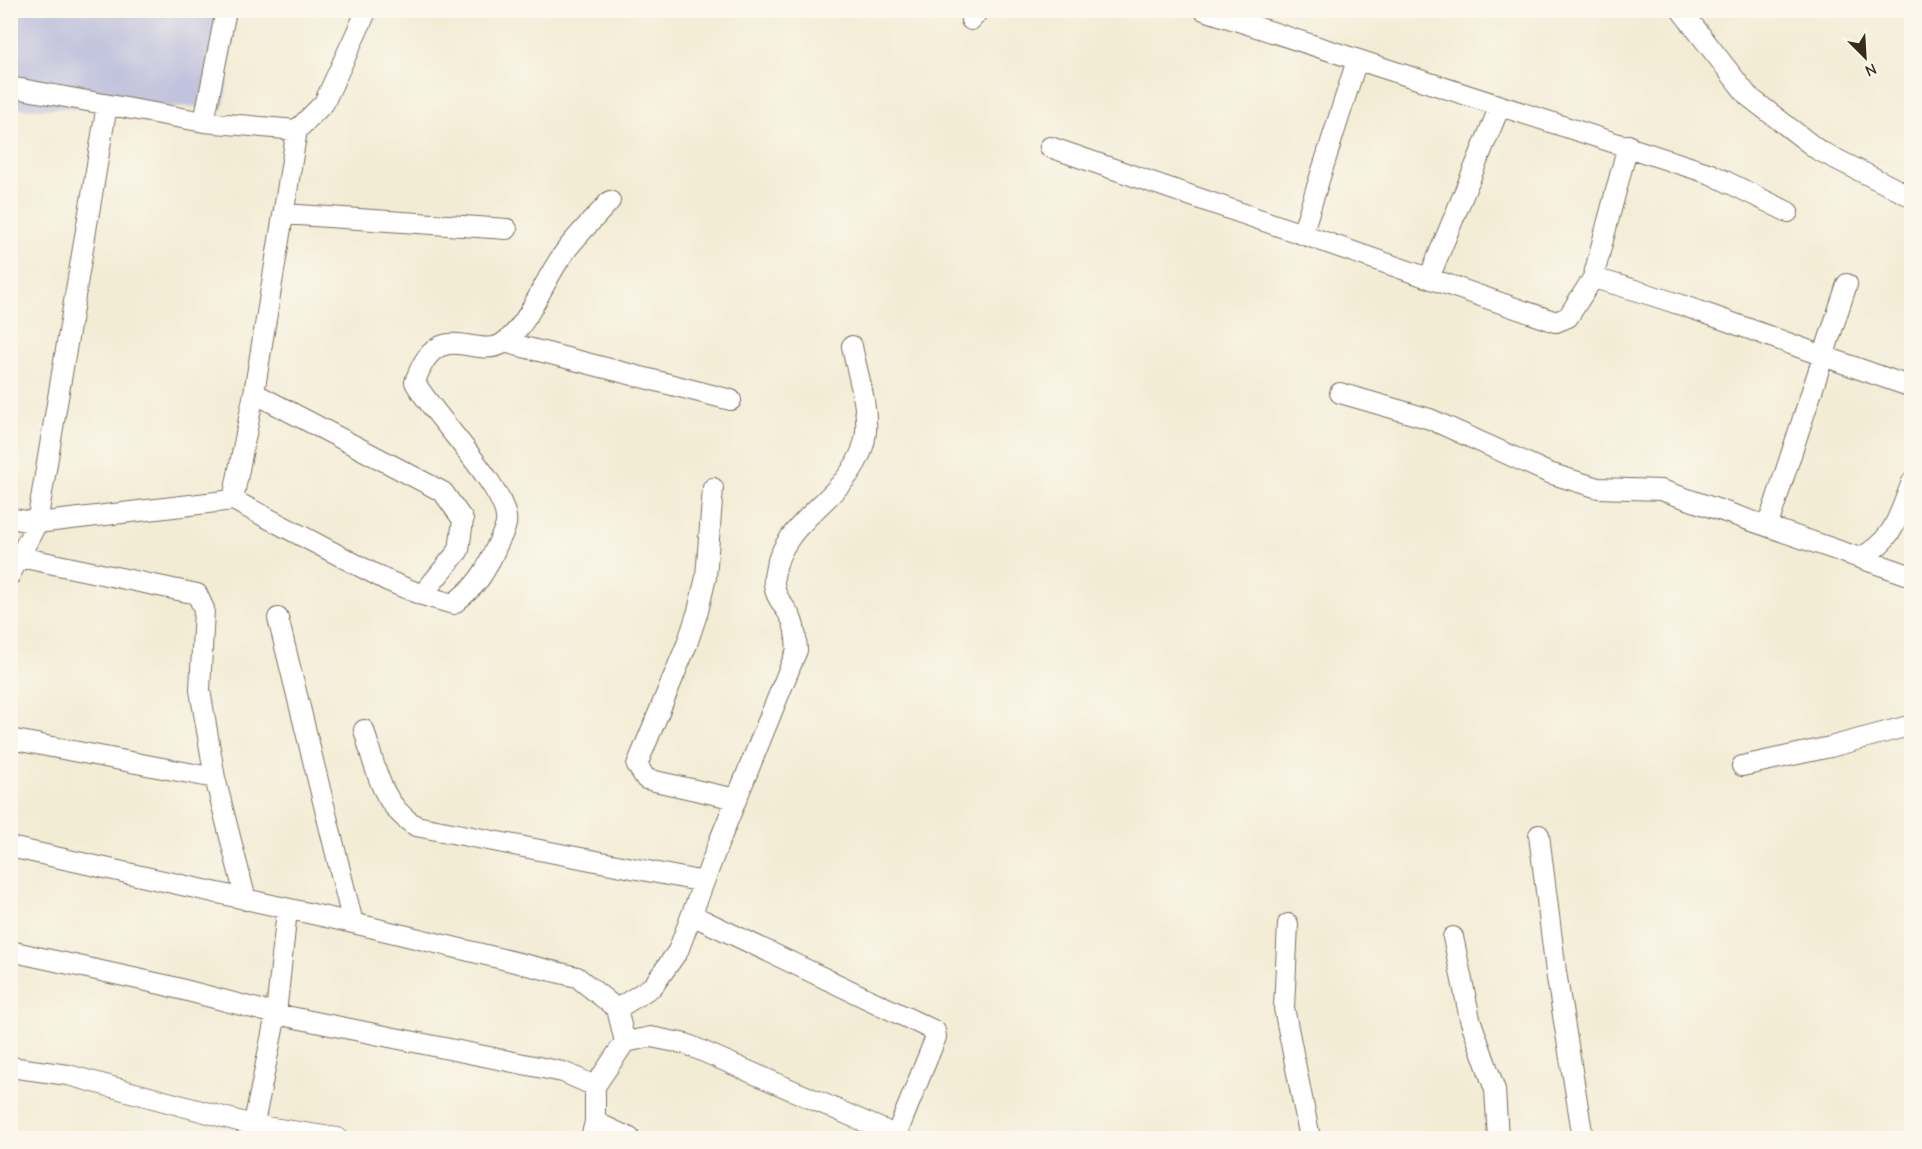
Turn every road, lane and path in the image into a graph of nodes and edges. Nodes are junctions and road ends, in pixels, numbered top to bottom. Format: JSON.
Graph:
{"nodes":[{"id":1,"x":226,"y":10,"type":"edge"},
{"id":2,"x":368,"y":10,"type":"edge"},
{"id":3,"x":1204,"y":10,"type":"edge"},
{"id":4,"x":1681,"y":10,"type":"edge"},
{"id":5,"x":1248,"y":17,"type":"edge"},
{"id":6,"x":1357,"y":60,"type":"junction"},
{"id":7,"x":10,"y":87,"type":"edge"},
{"id":8,"x":107,"y":105,"type":"junction"},
{"id":9,"x":1500,"y":106,"type":"junction"},
{"id":10,"x":204,"y":122,"type":"junction"},
{"id":11,"x":297,"y":130,"type":"junction"},
{"id":12,"x":1628,"y":145,"type":"junction"},
{"id":13,"x":1050,"y":147,"type":"dead end"},
{"id":14,"x":1911,"y":197,"type":"edge"},
{"id":15,"x":610,"y":201,"type":"dead end"},
{"id":16,"x":1788,"y":212,"type":"dead end"},
{"id":17,"x":284,"y":214,"type":"junction"},
{"id":18,"x":507,"y":229,"type":"dead end"},
{"id":19,"x":1302,"y":234,"type":"junction"},
{"id":20,"x":1429,"y":278,"type":"junction"},
{"id":21,"x":1593,"y":278,"type":"junction"},
{"id":22,"x":1846,"y":284,"type":"dead end"},
{"id":23,"x":504,"y":342,"type":"junction"},
{"id":24,"x":852,"y":346,"type":"dead end"},
{"id":25,"x":1823,"y":358,"type":"junction"},
{"id":26,"x":1911,"y":387,"type":"edge"},
{"id":27,"x":254,"y":393,"type":"junction"},
{"id":28,"x":1340,"y":393,"type":"dead end"},
{"id":29,"x":731,"y":400,"type":"dead end"},
{"id":30,"x":1911,"y":482,"type":"edge"},
{"id":31,"x":713,"y":488,"type":"dead end"},
{"id":32,"x":233,"y":500,"type":"junction"},
{"id":33,"x":10,"y":518,"type":"edge"},
{"id":34,"x":37,"y":523,"type":"junction"},
{"id":35,"x":1768,"y":525,"type":"junction"},
{"id":36,"x":20,"y":557,"type":"junction"},
{"id":37,"x":1860,"y":558,"type":"junction"},
{"id":38,"x":10,"y":575,"type":"edge"},
{"id":39,"x":1911,"y":576,"type":"edge"},
{"id":40,"x":422,"y":595,"type":"junction"},
{"id":41,"x":278,"y":618,"type":"dead end"},
{"id":42,"x":1911,"y":725,"type":"edge"},
{"id":43,"x":364,"y":730,"type":"dead end"},
{"id":44,"x":10,"y":738,"type":"edge"},
{"id":45,"x":1742,"y":766,"type":"dead end"},
{"id":46,"x":215,"y":778,"type":"junction"},
{"id":47,"x":736,"y":799,"type":"junction"},
{"id":48,"x":1539,"y":835,"type":"dead end"},
{"id":49,"x":10,"y":847,"type":"edge"},
{"id":50,"x":704,"y":882,"type":"junction"},
{"id":51,"x":246,"y":900,"type":"junction"},
{"id":52,"x":287,"y":910,"type":"junction"},
{"id":53,"x":692,"y":915,"type":"junction"},
{"id":54,"x":353,"y":923,"type":"junction"},
{"id":55,"x":1288,"y":924,"type":"dead end"},
{"id":56,"x":1453,"y":937,"type":"dead end"},
{"id":57,"x":10,"y":951,"type":"edge"},
{"id":58,"x":617,"y":1010,"type":"junction"},
{"id":59,"x":276,"y":1014,"type":"junction"},
{"id":60,"x":625,"y":1042,"type":"junction"},
{"id":61,"x":10,"y":1067,"type":"edge"},
{"id":62,"x":595,"y":1086,"type":"junction"},
{"id":63,"x":593,"y":1130,"type":"edge"},
{"id":64,"x":252,"y":1132,"type":"edge"},
{"id":65,"x":337,"y":1138,"type":"edge"},
{"id":66,"x":630,"y":1138,"type":"edge"},
{"id":67,"x":897,"y":1138,"type":"edge"},
{"id":68,"x":1310,"y":1138,"type":"edge"},
{"id":69,"x":1498,"y":1138,"type":"edge"},
{"id":70,"x":1583,"y":1138,"type":"edge"}],
"edges":[{"from":1,"to":10,"type":"street"},
{"from":2,"to":11,"type":"street"},
{"from":3,"to":5,"type":"street"},
{"from":4,"to":14,"type":"street"},
{"from":5,"to":6,"type":"street"},
{"from":6,"to":9,"type":"street"},
{"from":6,"to":19,"type":"street"},
{"from":7,"to":8,"type":"street"},
{"from":8,"to":10,"type":"street"},
{"from":8,"to":34,"type":"street"},
{"from":9,"to":12,"type":"street"},
{"from":9,"to":20,"type":"street"},
{"from":10,"to":11,"type":"street"},
{"from":11,"to":17,"type":"street"},
{"from":12,"to":16,"type":"street"},
{"from":12,"to":21,"type":"street"},
{"from":13,"to":19,"type":"street"},
{"from":15,"to":23,"type":"street"},
{"from":17,"to":18,"type":"street"},
{"from":17,"to":27,"type":"street"},
{"from":19,"to":20,"type":"street"},
{"from":20,"to":21,"type":"street"},
{"from":21,"to":25,"type":"street"},
{"from":22,"to":25,"type":"street"},
{"from":23,"to":29,"type":"street"},
{"from":23,"to":40,"type":"street"},
{"from":24,"to":47,"type":"street"},
{"from":25,"to":26,"type":"street"},
{"from":25,"to":35,"type":"street"},
{"from":27,"to":32,"type":"street"},
{"from":27,"to":40,"type":"street"},
{"from":28,"to":35,"type":"street"},
{"from":30,"to":37,"type":"street"},
{"from":31,"to":47,"type":"street"},
{"from":32,"to":34,"type":"street"},
{"from":32,"to":40,"type":"street"},
{"from":33,"to":34,"type":"street"},
{"from":34,"to":36,"type":"street"},
{"from":35,"to":37,"type":"street"},
{"from":36,"to":38,"type":"street"},
{"from":36,"to":46,"type":"street"},
{"from":37,"to":39,"type":"street"},
{"from":41,"to":54,"type":"street"},
{"from":42,"to":45,"type":"street"},
{"from":43,"to":50,"type":"street"},
{"from":44,"to":46,"type":"street"},
{"from":46,"to":51,"type":"street"},
{"from":47,"to":50,"type":"street"},
{"from":48,"to":70,"type":"street"},
{"from":49,"to":51,"type":"street"},
{"from":50,"to":53,"type":"street"},
{"from":51,"to":52,"type":"street"},
{"from":52,"to":54,"type":"street"},
{"from":52,"to":59,"type":"street"},
{"from":53,"to":58,"type":"street"},
{"from":53,"to":67,"type":"street"},
{"from":54,"to":58,"type":"street"},
{"from":55,"to":68,"type":"street"},
{"from":56,"to":69,"type":"street"},
{"from":57,"to":59,"type":"street"},
{"from":58,"to":60,"type":"street"},
{"from":59,"to":62,"type":"street"},
{"from":59,"to":64,"type":"street"},
{"from":60,"to":62,"type":"street"},
{"from":60,"to":67,"type":"street"},
{"from":61,"to":64,"type":"street"},
{"from":62,"to":63,"type":"street"},
{"from":63,"to":66,"type":"street"},
{"from":64,"to":65,"type":"street"}]}
